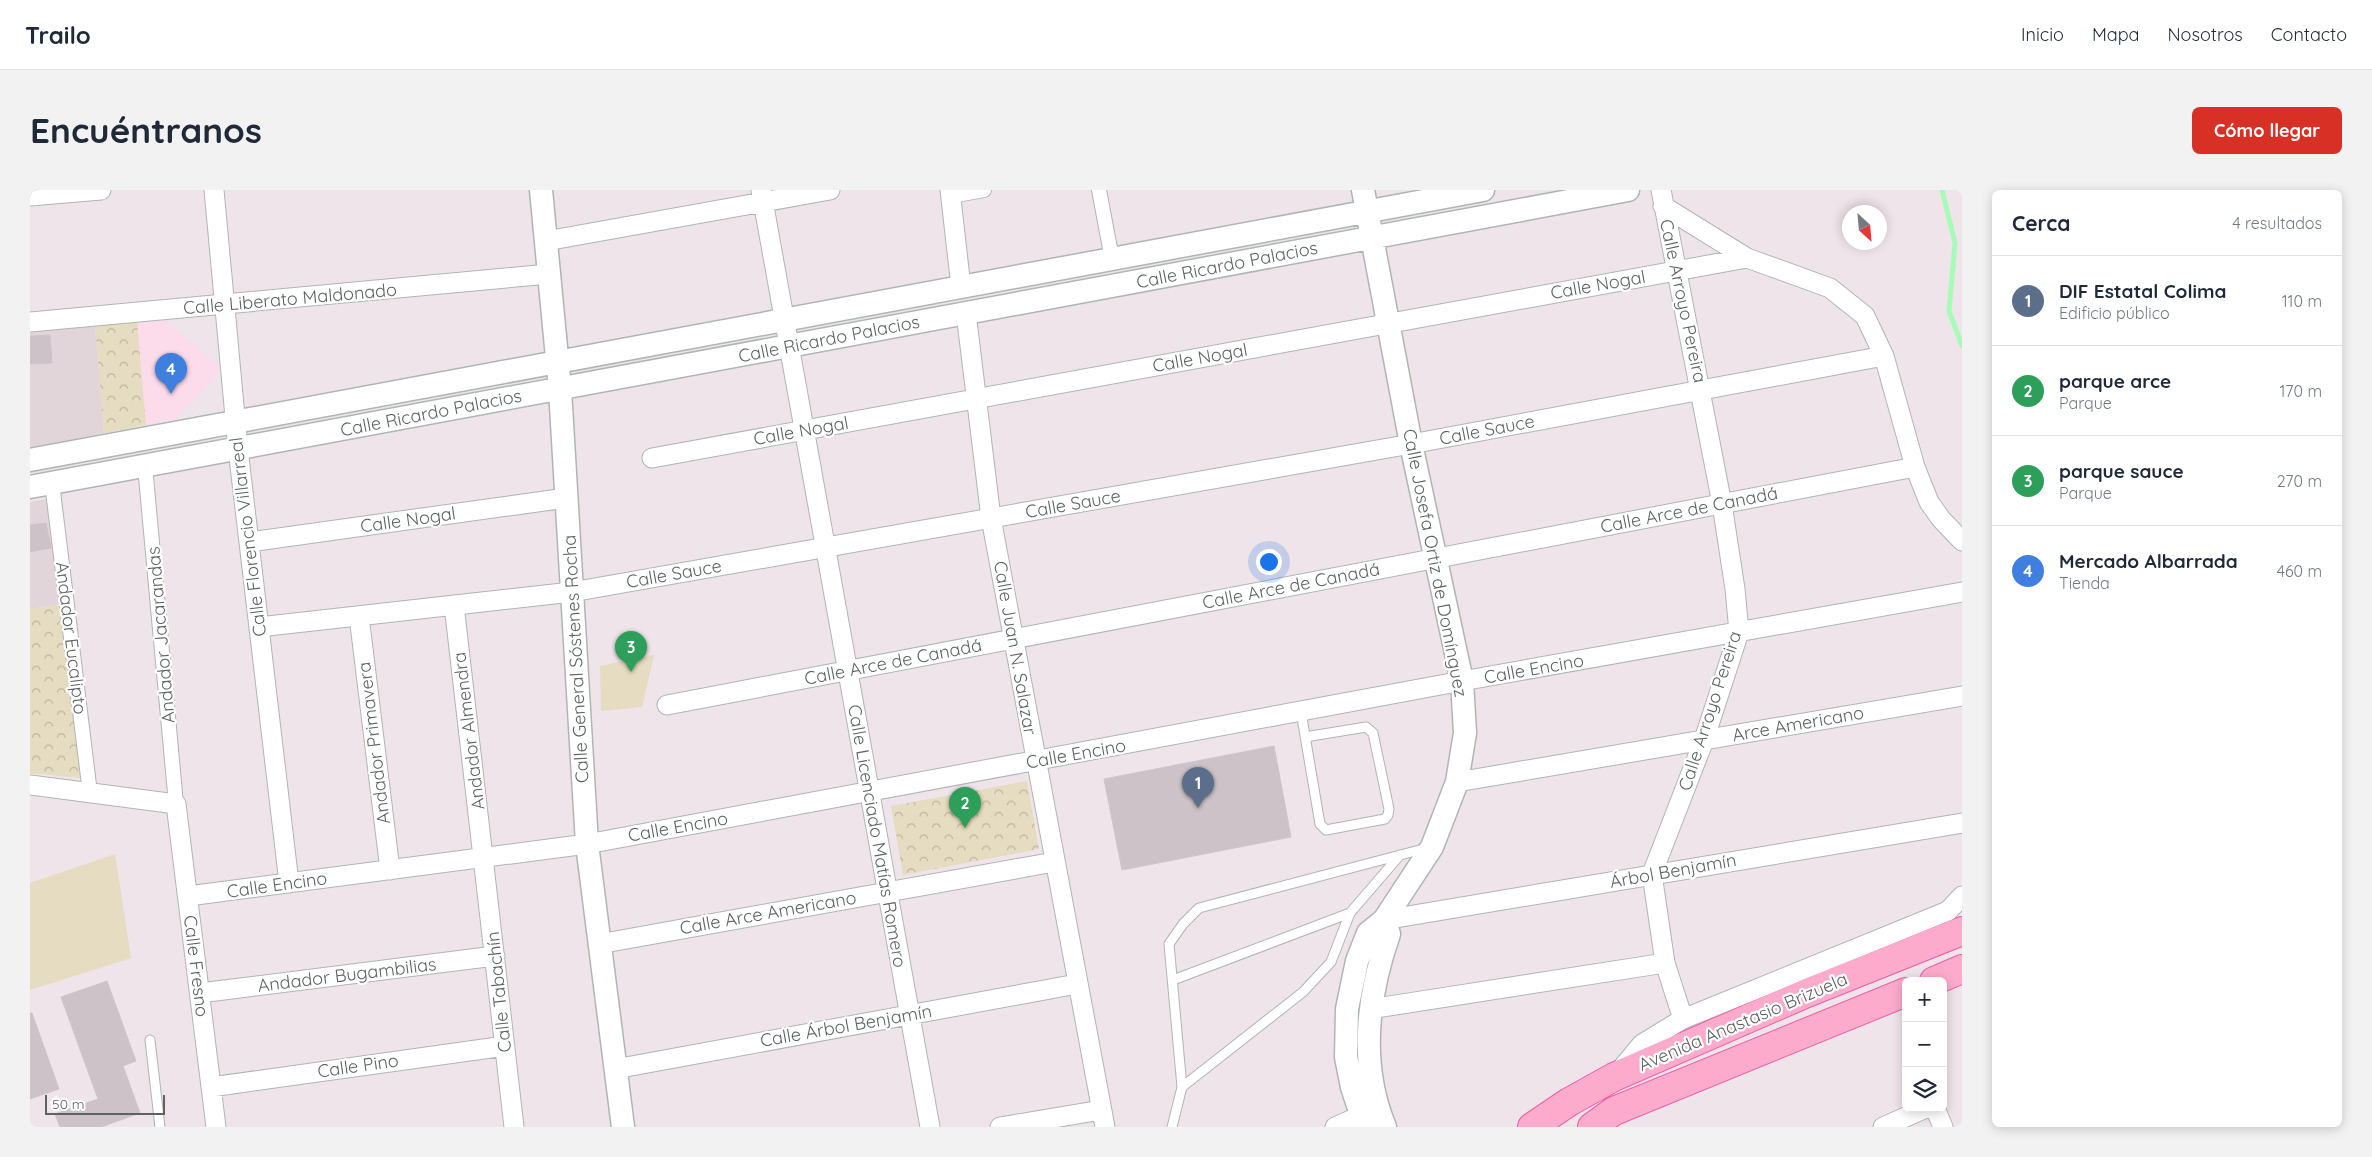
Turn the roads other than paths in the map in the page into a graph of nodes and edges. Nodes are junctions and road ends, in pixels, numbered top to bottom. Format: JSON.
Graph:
{"nodes":[{"id":1,"x":101,"y":190,"type":"edge"},
{"id":2,"x":214,"y":190,"type":"edge"},
{"id":3,"x":542,"y":190,"type":"edge"},
{"id":4,"x":830,"y":190,"type":"edge"},
{"id":5,"x":984,"y":190,"type":"edge"},
{"id":6,"x":1099,"y":190,"type":"edge"},
{"id":7,"x":1483,"y":190,"type":"edge"},
{"id":8,"x":1628,"y":190,"type":"edge"},
{"id":9,"x":951,"y":193,"type":"edge"},
{"id":10,"x":762,"y":195,"type":"edge"},
{"id":11,"x":30,"y":196,"type":"edge"},
{"id":12,"x":1662,"y":198,"type":"edge"},
{"id":13,"x":1365,"y":201,"type":"edge"},
{"id":14,"x":1372,"y":238,"type":"junction"},
{"id":15,"x":546,"y":241,"type":"junction"},
{"id":16,"x":1747,"y":258,"type":"junction"},
{"id":17,"x":1112,"y":259,"type":"junction"},
{"id":18,"x":1676,"y":271,"type":"junction"},
{"id":19,"x":549,"y":274,"type":"junction"},
{"id":20,"x":961,"y":287,"type":"junction"},
{"id":21,"x":225,"y":305,"type":"junction"},
{"id":22,"x":966,"y":313,"type":"junction"},
{"id":23,"x":785,"y":320,"type":"junction"},
{"id":24,"x":30,"y":322,"type":"edge"},
{"id":25,"x":1389,"y":323,"type":"junction"},
{"id":26,"x":789,"y":346,"type":"junction"},
{"id":27,"x":1884,"y":356,"type":"junction"},
{"id":28,"x":558,"y":362,"type":"junction"},
{"id":29,"x":560,"y":389,"type":"junction"},
{"id":30,"x":1701,"y":389,"type":"junction"},
{"id":31,"x":975,"y":399,"type":"junction"},
{"id":32,"x":236,"y":422,"type":"junction"},
{"id":33,"x":804,"y":430,"type":"junction"},
{"id":34,"x":1412,"y":444,"type":"junction"},
{"id":35,"x":238,"y":449,"type":"junction"},
{"id":36,"x":652,"y":458,"type":"dead end"},
{"id":37,"x":30,"y":460,"type":"edge"},
{"id":38,"x":145,"y":466,"type":"junction"},
{"id":39,"x":1915,"y":467,"type":"junction"},
{"id":40,"x":52,"y":483,"type":"junction"},
{"id":41,"x":30,"y":488,"type":"edge"},
{"id":42,"x":566,"y":498,"type":"junction"},
{"id":43,"x":1722,"y":504,"type":"junction"},
{"id":44,"x":991,"y":518,"type":"junction"},
{"id":45,"x":1962,"y":541,"type":"edge"},
{"id":46,"x":249,"y":542,"type":"junction"},
{"id":47,"x":825,"y":546,"type":"junction"},
{"id":48,"x":1435,"y":558,"type":"junction"},
{"id":49,"x":572,"y":592,"type":"junction"},
{"id":50,"x":1962,"y":592,"type":"edge"},
{"id":51,"x":454,"y":605,"type":"junction"},
{"id":52,"x":359,"y":616,"type":"junction"},
{"id":53,"x":259,"y":627,"type":"junction"},
{"id":54,"x":1739,"y":632,"type":"junction"},
{"id":55,"x":1012,"y":639,"type":"junction"},
{"id":56,"x":848,"y":670,"type":"junction"},
{"id":57,"x":1462,"y":681,"type":"junction"},
{"id":58,"x":1962,"y":696,"type":"edge"},
{"id":59,"x":667,"y":705,"type":"dead end"},
{"id":60,"x":1301,"y":712,"type":"junction"},
{"id":61,"x":1305,"y":737,"type":"junction"},
{"id":62,"x":1704,"y":740,"type":"junction"},
{"id":63,"x":1035,"y":761,"type":"junction"},
{"id":64,"x":1457,"y":782,"type":"junction"},
{"id":65,"x":30,"y":785,"type":"edge"},
{"id":66,"x":870,"y":792,"type":"junction"},
{"id":67,"x":90,"y":793,"type":"junction"},
{"id":68,"x":176,"y":804,"type":"junction"},
{"id":69,"x":1962,"y":823,"type":"edge"},
{"id":70,"x":586,"y":844,"type":"junction"},
{"id":71,"x":1432,"y":847,"type":"junction"},
{"id":72,"x":1400,"y":855,"type":"junction"},
{"id":73,"x":484,"y":857,"type":"junction"},
{"id":74,"x":1054,"y":862,"type":"junction"},
{"id":75,"x":390,"y":870,"type":"junction"},
{"id":76,"x":1652,"y":874,"type":"junction"},
{"id":77,"x":289,"y":883,"type":"junction"},
{"id":78,"x":887,"y":892,"type":"junction"},
{"id":79,"x":188,"y":896,"type":"junction"},
{"id":80,"x":1962,"y":896,"type":"edge"},
{"id":81,"x":1350,"y":913,"type":"junction"},
{"id":82,"x":1384,"y":920,"type":"junction"},
{"id":83,"x":1962,"y":931,"type":"edge"},
{"id":84,"x":599,"y":944,"type":"junction"},
{"id":85,"x":495,"y":956,"type":"junction"},
{"id":86,"x":1665,"y":963,"type":"junction"},
{"id":87,"x":1962,"y":969,"type":"edge"},
{"id":88,"x":1943,"y":977,"type":"edge"},
{"id":89,"x":1173,"y":980,"type":"junction"},
{"id":90,"x":1077,"y":984,"type":"junction"},
{"id":91,"x":200,"y":993,"type":"junction"},
{"id":92,"x":1902,"y":994,"type":"edge"},
{"id":93,"x":1370,"y":1009,"type":"junction"},
{"id":94,"x":910,"y":1015,"type":"junction"},
{"id":95,"x":1683,"y":1019,"type":"junction"},
{"id":96,"x":150,"y":1040,"type":"dead end"},
{"id":97,"x":505,"y":1046,"type":"junction"},
{"id":98,"x":615,"y":1069,"type":"junction"},
{"id":99,"x":1614,"y":1077,"type":"junction"},
{"id":100,"x":212,"y":1087,"type":"junction"},
{"id":101,"x":1182,"y":1087,"type":"junction"},
{"id":102,"x":1917,"y":1112,"type":"edge"},
{"id":103,"x":1936,"y":1112,"type":"edge"},
{"id":104,"x":1103,"y":1118,"type":"edge"},
{"id":105,"x":1363,"y":1122,"type":"edge"},
{"id":106,"x":160,"y":1127,"type":"edge"},
{"id":107,"x":216,"y":1127,"type":"edge"},
{"id":108,"x":514,"y":1127,"type":"edge"},
{"id":109,"x":623,"y":1127,"type":"edge"},
{"id":110,"x":930,"y":1127,"type":"edge"},
{"id":111,"x":1000,"y":1127,"type":"edge"},
{"id":112,"x":1172,"y":1127,"type":"edge"},
{"id":113,"x":1336,"y":1127,"type":"edge"},
{"id":114,"x":1385,"y":1127,"type":"edge"},
{"id":115,"x":1532,"y":1127,"type":"edge"},
{"id":116,"x":1592,"y":1127,"type":"edge"},
{"id":117,"x":1883,"y":1127,"type":"edge"},
{"id":118,"x":1943,"y":1127,"type":"edge"}],
"edges":[{"from":1,"to":11,"type":"street"},
{"from":2,"to":21,"type":"street","name":"Calle Florencio Villarreal"},
{"from":3,"to":15,"type":"street","name":"Calle General Sóstenes Rocha"},
{"from":4,"to":10,"type":"street"},
{"from":5,"to":9,"type":"street"},
{"from":6,"to":17,"type":"street"},
{"from":7,"to":13,"type":"street","name":"Calle Ricardo Palacios"},
{"from":8,"to":14,"type":"street","name":"Calle Ricardo Palacios"},
{"from":9,"to":20,"type":"street"},
{"from":10,"to":15,"type":"street"},
{"from":10,"to":23,"type":"street","name":"Calle Licenciado Matías Romero"},
{"from":12,"to":16,"type":"street"},
{"from":12,"to":18,"type":"street","name":"Calle Arroyo Pereira"},
{"from":13,"to":14,"type":"street","name":"Calle Josefa Ortiz de Domínguez"},
{"from":13,"to":17,"type":"street","name":"Calle Ricardo Palacios"},
{"from":14,"to":22,"type":"street","name":"Calle Ricardo Palacios"},
{"from":14,"to":25,"type":"street","name":"Calle Josefa Ortiz de Domínguez"},
{"from":15,"to":19,"type":"street","name":"Calle General Sóstenes Rocha"},
{"from":16,"to":18,"type":"street","name":"Calle Nogal"},
{"from":16,"to":27,"type":"street"},
{"from":17,"to":20,"type":"street","name":"Calle Ricardo Palacios"},
{"from":18,"to":25,"type":"street","name":"Calle Nogal"},
{"from":18,"to":30,"type":"street","name":"Calle Arroyo Pereira"},
{"from":19,"to":21,"type":"street","name":"Calle Liberato Maldonado"},
{"from":19,"to":28,"type":"street","name":"Calle General Sóstenes Rocha"},
{"from":20,"to":23,"type":"street","name":"Calle Ricardo Palacios"},
{"from":21,"to":24,"type":"street","name":"Calle Liberato Maldonado"},
{"from":21,"to":32,"type":"street","name":"Calle Florencio Villarreal"},
{"from":22,"to":26,"type":"street","name":"Calle Ricardo Palacios"},
{"from":22,"to":31,"type":"street","name":"Calle Juan N. Salazar"},
{"from":23,"to":26,"type":"street","name":"Calle Licenciado Matías Romero"},
{"from":23,"to":28,"type":"street","name":"Calle Ricardo Palacios"},
{"from":25,"to":31,"type":"street","name":"Calle Nogal"},
{"from":25,"to":34,"type":"street","name":"Calle Josefa Ortiz de Domínguez"},
{"from":26,"to":29,"type":"street","name":"Calle Ricardo Palacios"},
{"from":26,"to":33,"type":"street","name":"Calle Licenciado Matías Romero"},
{"from":27,"to":30,"type":"street","name":"Calle Sauce"},
{"from":27,"to":39,"type":"street"},
{"from":28,"to":29,"type":"street","name":"Calle General Sóstenes Rocha"},
{"from":28,"to":32,"type":"street","name":"Calle Ricardo Palacios"},
{"from":29,"to":35,"type":"street","name":"Calle Ricardo Palacios"},
{"from":29,"to":42,"type":"street","name":"Calle General Sóstenes Rocha"},
{"from":30,"to":34,"type":"street","name":"Calle Sauce"},
{"from":30,"to":43,"type":"street","name":"Calle Arroyo Pereira"},
{"from":31,"to":33,"type":"street","name":"Calle Nogal"},
{"from":31,"to":44,"type":"street","name":"Calle Juan N. Salazar"},
{"from":32,"to":35,"type":"street","name":"Calle Florencio Villarreal"},
{"from":32,"to":37,"type":"street","name":"Calle Ricardo Palacios"},
{"from":33,"to":36,"type":"street","name":"Calle Nogal"},
{"from":33,"to":47,"type":"street","name":"Calle Licenciado Matías Romero"},
{"from":34,"to":44,"type":"street","name":"Calle Sauce"},
{"from":34,"to":48,"type":"street","name":"Calle Josefa Ortiz de Domínguez"},
{"from":35,"to":38,"type":"street","name":"Calle Ricardo Palacios"},
{"from":35,"to":46,"type":"street","name":"Calle Florencio Villarreal"},
{"from":38,"to":40,"type":"street","name":"Calle Ricardo Palacios"},
{"from":38,"to":68,"type":"street","name":"Andador Jacarandas"},
{"from":39,"to":43,"type":"street","name":"Calle Arce de Canadá"},
{"from":39,"to":45,"type":"street"},
{"from":40,"to":41,"type":"street","name":"Calle Ricardo Palacios"},
{"from":40,"to":67,"type":"street","name":"Andador Eucalipto"},
{"from":42,"to":46,"type":"street","name":"Calle Nogal"},
{"from":42,"to":49,"type":"street","name":"Calle General Sóstenes Rocha"},
{"from":43,"to":48,"type":"street","name":"Calle Arce de Canadá"},
{"from":43,"to":54,"type":"street","name":"Calle Arroyo Pereira"},
{"from":44,"to":47,"type":"street","name":"Calle Sauce"},
{"from":44,"to":55,"type":"street","name":"Calle Juan N. Salazar"},
{"from":46,"to":53,"type":"street","name":"Calle Florencio Villarreal"},
{"from":47,"to":49,"type":"street","name":"Calle Sauce"},
{"from":47,"to":56,"type":"street","name":"Calle Licenciado Matías Romero"},
{"from":48,"to":55,"type":"street","name":"Calle Arce de Canadá"},
{"from":48,"to":57,"type":"street","name":"Calle Josefa Ortiz de Domínguez"},
{"from":49,"to":51,"type":"street","name":"Calle Sauce"},
{"from":49,"to":70,"type":"street","name":"Calle General Sóstenes Rocha"},
{"from":50,"to":54,"type":"street","name":"Calle Encino"},
{"from":51,"to":52,"type":"street","name":"Calle Sauce"},
{"from":51,"to":73,"type":"street","name":"Andador Almendra"},
{"from":52,"to":53,"type":"street","name":"Calle Sauce"},
{"from":52,"to":75,"type":"street","name":"Andador Primavera"},
{"from":53,"to":77,"type":"street","name":"Calle Florencio Villarreal"},
{"from":54,"to":57,"type":"street","name":"Calle Encino"},
{"from":54,"to":62,"type":"street","name":"Calle Arroyo Pereira"},
{"from":55,"to":56,"type":"street","name":"Calle Arce de Canadá"},
{"from":55,"to":63,"type":"street","name":"Calle Juan N. Salazar"},
{"from":56,"to":59,"type":"street","name":"Calle Arce de Canadá"},
{"from":56,"to":66,"type":"street","name":"Calle Licenciado Matías Romero"},
{"from":57,"to":60,"type":"street","name":"Calle Encino"},
{"from":57,"to":64,"type":"street","name":"Calle Josefa Ortiz de Domínguez"},
{"from":58,"to":62,"type":"street","name":"Arce Americano"},
{"from":60,"to":61,"type":"lane"},
{"from":60,"to":63,"type":"street","name":"Calle Encino"},
{"from":61,"to":61,"type":"lane"},
{"from":62,"to":64,"type":"street","name":"Arce Americano"},
{"from":62,"to":76,"type":"street","name":"Calle Arroyo Pereira"},
{"from":63,"to":66,"type":"street","name":"Calle Encino"},
{"from":63,"to":74,"type":"street","name":"Calle Juan N. Salazar"},
{"from":64,"to":71,"type":"street","name":"Calle Josefa Ortiz de Domínguez"},
{"from":65,"to":67,"type":"street"},
{"from":66,"to":70,"type":"street","name":"Calle Encino"},
{"from":66,"to":78,"type":"street","name":"Calle Licenciado Matías Romero"},
{"from":67,"to":68,"type":"street"},
{"from":68,"to":79,"type":"street","name":"Calle Fresno"},
{"from":69,"to":76,"type":"street","name":"Árbol Benjamín"},
{"from":70,"to":73,"type":"street","name":"Calle Encino"},
{"from":70,"to":84,"type":"street","name":"Calle General Sóstenes Rocha"},
{"from":71,"to":72,"type":"lane"},
{"from":71,"to":82,"type":"street","name":"Calle Josefa Ortiz de Domínguez"},
{"from":72,"to":81,"type":"lane"},
{"from":72,"to":89,"type":"lane"},
{"from":73,"to":75,"type":"street","name":"Calle Encino"},
{"from":73,"to":85,"type":"street","name":"Calle Tabachín"},
{"from":74,"to":78,"type":"street","name":"Calle Arce Americano"},
{"from":74,"to":90,"type":"street","name":"Calle Juan N. Salazar"},
{"from":75,"to":77,"type":"street","name":"Calle Encino"},
{"from":76,"to":82,"type":"street","name":"Árbol Benjamín"},
{"from":76,"to":86,"type":"street","name":"Calle Arroyo Pereira"},
{"from":77,"to":79,"type":"street","name":"Calle Encino"},
{"from":78,"to":84,"type":"street","name":"Calle Arce Americano"},
{"from":78,"to":94,"type":"street","name":"Calle Licenciado Matías Romero"},
{"from":79,"to":91,"type":"street","name":"Calle Fresno"},
{"from":80,"to":95,"type":"street"},
{"from":81,"to":89,"type":"lane"},
{"from":81,"to":101,"type":"lane"},
{"from":82,"to":93,"type":"street"},
{"from":82,"to":105,"type":"street","name":"Calle Josefa Ortiz de Domínguez"},
{"from":83,"to":99,"type":"main road","name":"Avenida Anastasio Brizuela"},
{"from":84,"to":98,"type":"street","name":"Calle General Sóstenes Rocha"},
{"from":85,"to":91,"type":"street","name":"Andador Bugambilias"},
{"from":85,"to":97,"type":"street","name":"Calle Tabachín"},
{"from":86,"to":93,"type":"street"},
{"from":86,"to":95,"type":"street","name":"Calle Arroyo Pereira"},
{"from":87,"to":88,"type":"main road"},
{"from":89,"to":101,"type":"lane"},
{"from":90,"to":94,"type":"street","name":"Calle Árbol Benjamín"},
{"from":90,"to":104,"type":"street","name":"Calle Juan N. Salazar"},
{"from":91,"to":100,"type":"street","name":"Calle Fresno"},
{"from":92,"to":116,"type":"main road","name":"Avenida Anastasio Brizuela"},
{"from":93,"to":114,"type":"street"},
{"from":94,"to":98,"type":"street","name":"Calle Árbol Benjamín"},
{"from":94,"to":110,"type":"street","name":"Calle Licenciado Matías Romero"},
{"from":95,"to":99,"type":"street"},
{"from":96,"to":106,"type":"lane"},
{"from":97,"to":100,"type":"street","name":"Calle Pino"},
{"from":97,"to":108,"type":"street","name":"Calle Tabachín"},
{"from":98,"to":109,"type":"street","name":"Calle General Sóstenes Rocha"},
{"from":99,"to":115,"type":"main road","name":"Avenida Anastasio Brizuela"},
{"from":100,"to":107,"type":"street","name":"Calle Fresno"},
{"from":101,"to":112,"type":"lane"},
{"from":102,"to":117,"type":"street"},
{"from":103,"to":118,"type":"street"},
{"from":104,"to":111,"type":"street"},
{"from":105,"to":113,"type":"street"}]}
